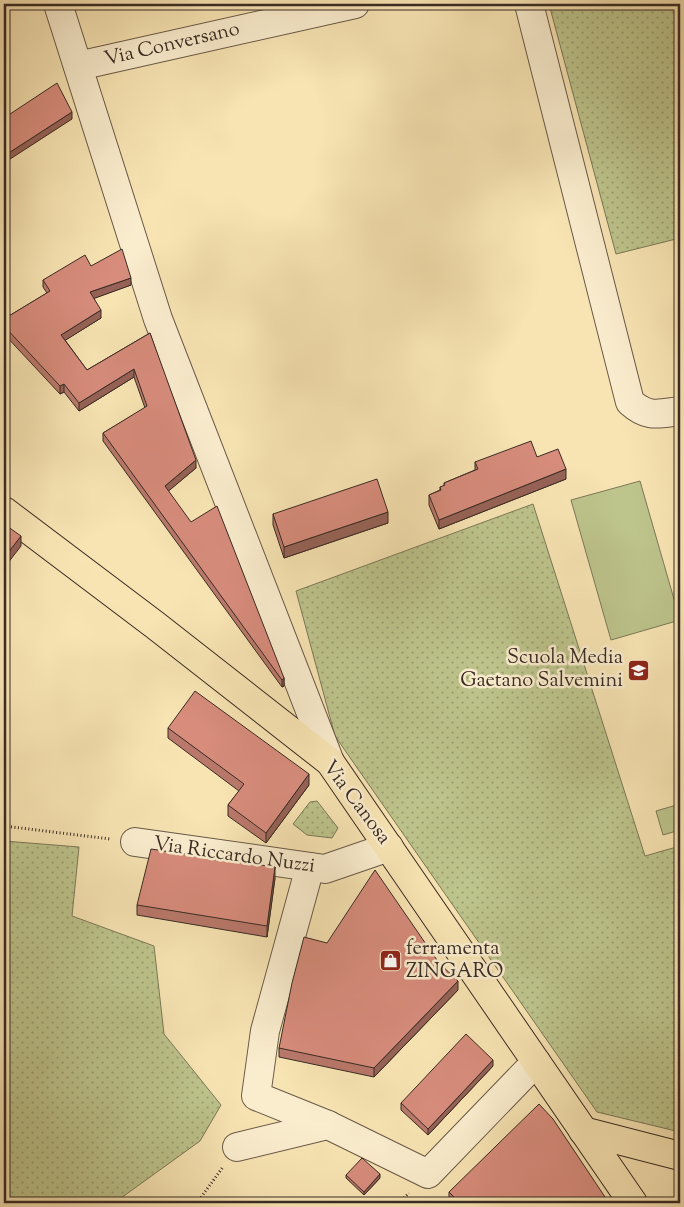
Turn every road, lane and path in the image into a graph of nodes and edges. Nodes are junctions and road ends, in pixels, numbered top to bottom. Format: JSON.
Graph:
{"nodes":[{"id":1,"x":58,"y":4,"type":"edge"},
{"id":2,"x":355,"y":4,"type":"edge"},
{"id":3,"x":529,"y":4,"type":"edge"},
{"id":4,"x":78,"y":66,"type":"junction"},
{"id":5,"x":680,"y":410,"type":"edge"},
{"id":6,"x":4,"y":511,"type":"edge"},
{"id":7,"x":330,"y":762,"type":"junction"},
{"id":8,"x":4,"y":826,"type":"edge"},
{"id":9,"x":135,"y":842,"type":"joint"},
{"id":10,"x":389,"y":847,"type":"junction"},
{"id":11,"x":310,"y":867,"type":"junction"},
{"id":12,"x":536,"y":1062,"type":"junction"},
{"id":13,"x":328,"y":1125,"type":"junction"},
{"id":14,"x":583,"y":1131,"type":"junction"},
{"id":15,"x":237,"y":1147,"type":"joint"},
{"id":16,"x":680,"y":1156,"type":"edge"},
{"id":17,"x":197,"y":1203,"type":"edge"},
{"id":18,"x":633,"y":1203,"type":"edge"}],
"edges":[{"from":1,"to":4,"type":"street"},
{"from":2,"to":4,"type":"street","name":"Via Conversano"},
{"from":3,"to":5,"type":"street"},
{"from":4,"to":7,"type":"street"},
{"from":6,"to":7,"type":"main road","name":"Via Canosa"},
{"from":7,"to":10,"type":"main road","name":"Via Canosa"},
{"from":8,"to":9,"type":"path"},
{"from":9,"to":11,"type":"street","name":"Via Riccardo Nuzzi"},
{"from":10,"to":11,"type":"street","name":"Via Riccardo Nuzzi"},
{"from":10,"to":12,"type":"main road","name":"Via Canosa"},
{"from":11,"to":13,"type":"street"},
{"from":12,"to":13,"type":"street"},
{"from":12,"to":14,"type":"main road","name":"Via Canosa"},
{"from":13,"to":15,"type":"street"},
{"from":14,"to":16,"type":"main road"},
{"from":14,"to":18,"type":"main road","name":"Via Canosa"},
{"from":15,"to":17,"type":"path"}]}
